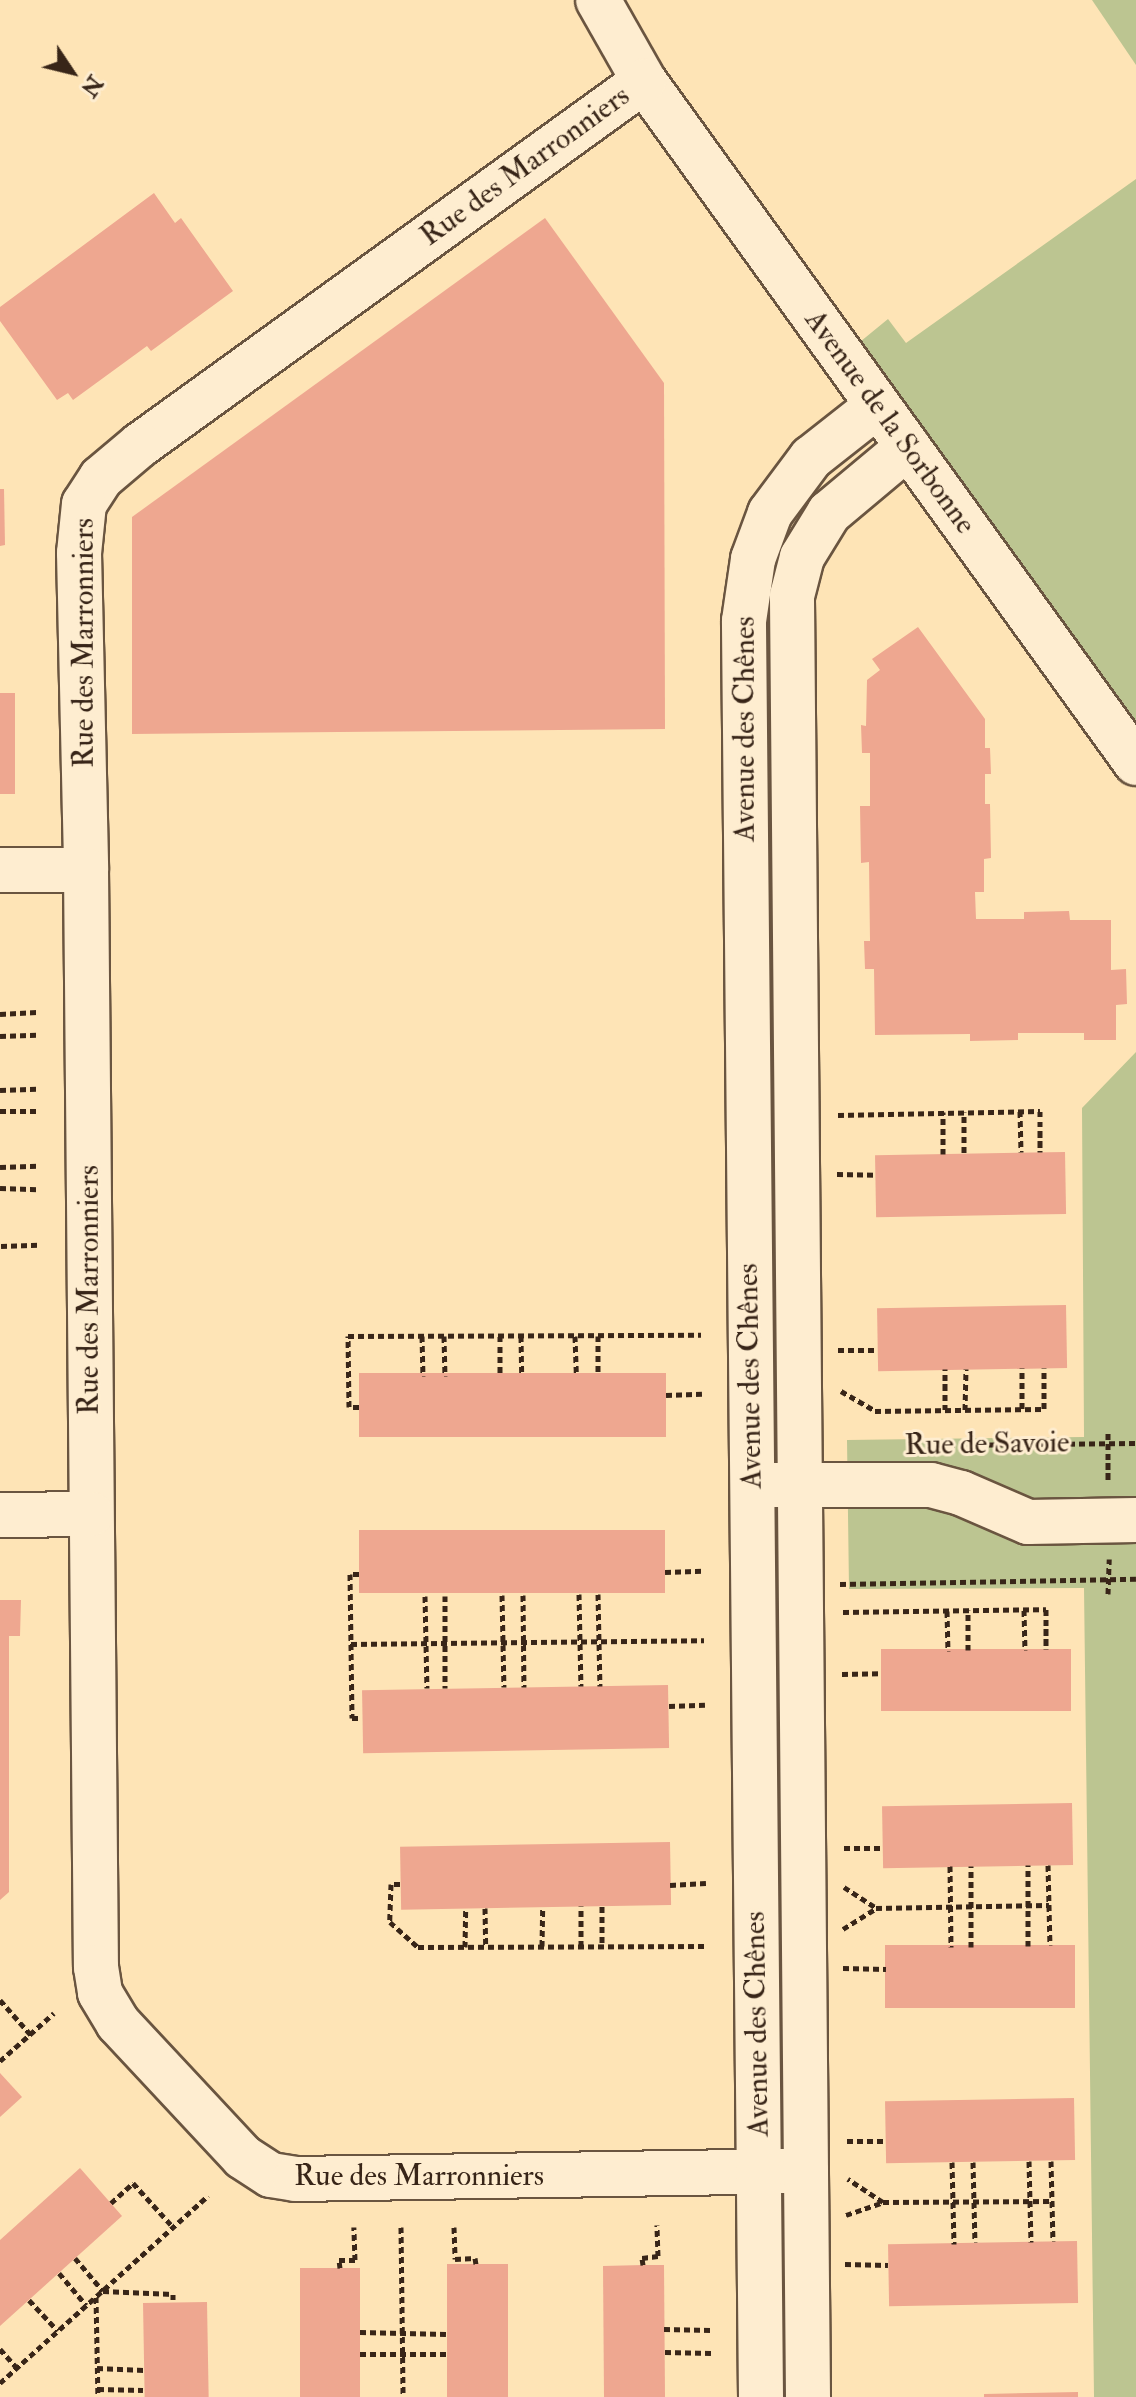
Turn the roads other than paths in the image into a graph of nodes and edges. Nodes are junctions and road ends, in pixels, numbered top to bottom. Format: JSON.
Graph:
{"nodes":[{"id":1,"x":598,"y":0,"type":"edge"},
{"id":2,"x":644,"y":81,"type":"junction"},
{"id":3,"x":877,"y":406,"type":"junction"},
{"id":4,"x":908,"y":447,"type":"junction"},
{"id":5,"x":1136,"y":763,"type":"edge"},
{"id":6,"x":0,"y":870,"type":"edge"},
{"id":7,"x":86,"y":870,"type":"junction"},
{"id":8,"x":801,"y":1485,"type":"junction"},
{"id":9,"x":751,"y":1486,"type":"junction"},
{"id":10,"x":91,"y":1514,"type":"junction"},
{"id":11,"x":0,"y":1515,"type":"edge"},
{"id":12,"x":1136,"y":1520,"type":"edge"},
{"id":13,"x":758,"y":2171,"type":"junction"},
{"id":14,"x":825,"y":2174,"type":"junction"},
{"id":15,"x":761,"y":2397,"type":"edge"},
{"id":16,"x":808,"y":2397,"type":"edge"}],
"edges":[{"from":1,"to":2,"type":"street","name":"Avenue de la Sorbonne"},
{"from":2,"to":3,"type":"street","name":"Avenue de la Sorbonne"},
{"from":2,"to":7,"type":"street","name":"Rue des Marronniers"},
{"from":3,"to":4,"type":"street","name":"Avenue de la Sorbonne"},
{"from":3,"to":9,"type":"street","name":"Avenue des Chênes"},
{"from":4,"to":5,"type":"street","name":"Avenue de la Sorbonne"},
{"from":4,"to":8,"type":"street","name":"Avenue des Chênes"},
{"from":6,"to":7,"type":"street"},
{"from":7,"to":10,"type":"street","name":"Rue des Marronniers"},
{"from":8,"to":9,"type":"street","name":"Rue de Savoie"},
{"from":8,"to":12,"type":"street","name":"Rue de Savoie"},
{"from":8,"to":14,"type":"street","name":"Avenue des Chênes"},
{"from":9,"to":13,"type":"street","name":"Avenue des Chênes"},
{"from":10,"to":11,"type":"street"},
{"from":10,"to":13,"type":"street","name":"Rue des Marronniers"},
{"from":13,"to":14,"type":"street","name":"Rue des Marronniers"},
{"from":13,"to":15,"type":"street","name":"Avenue des Chênes"},
{"from":14,"to":16,"type":"street","name":"Avenue des Chênes"}]}
